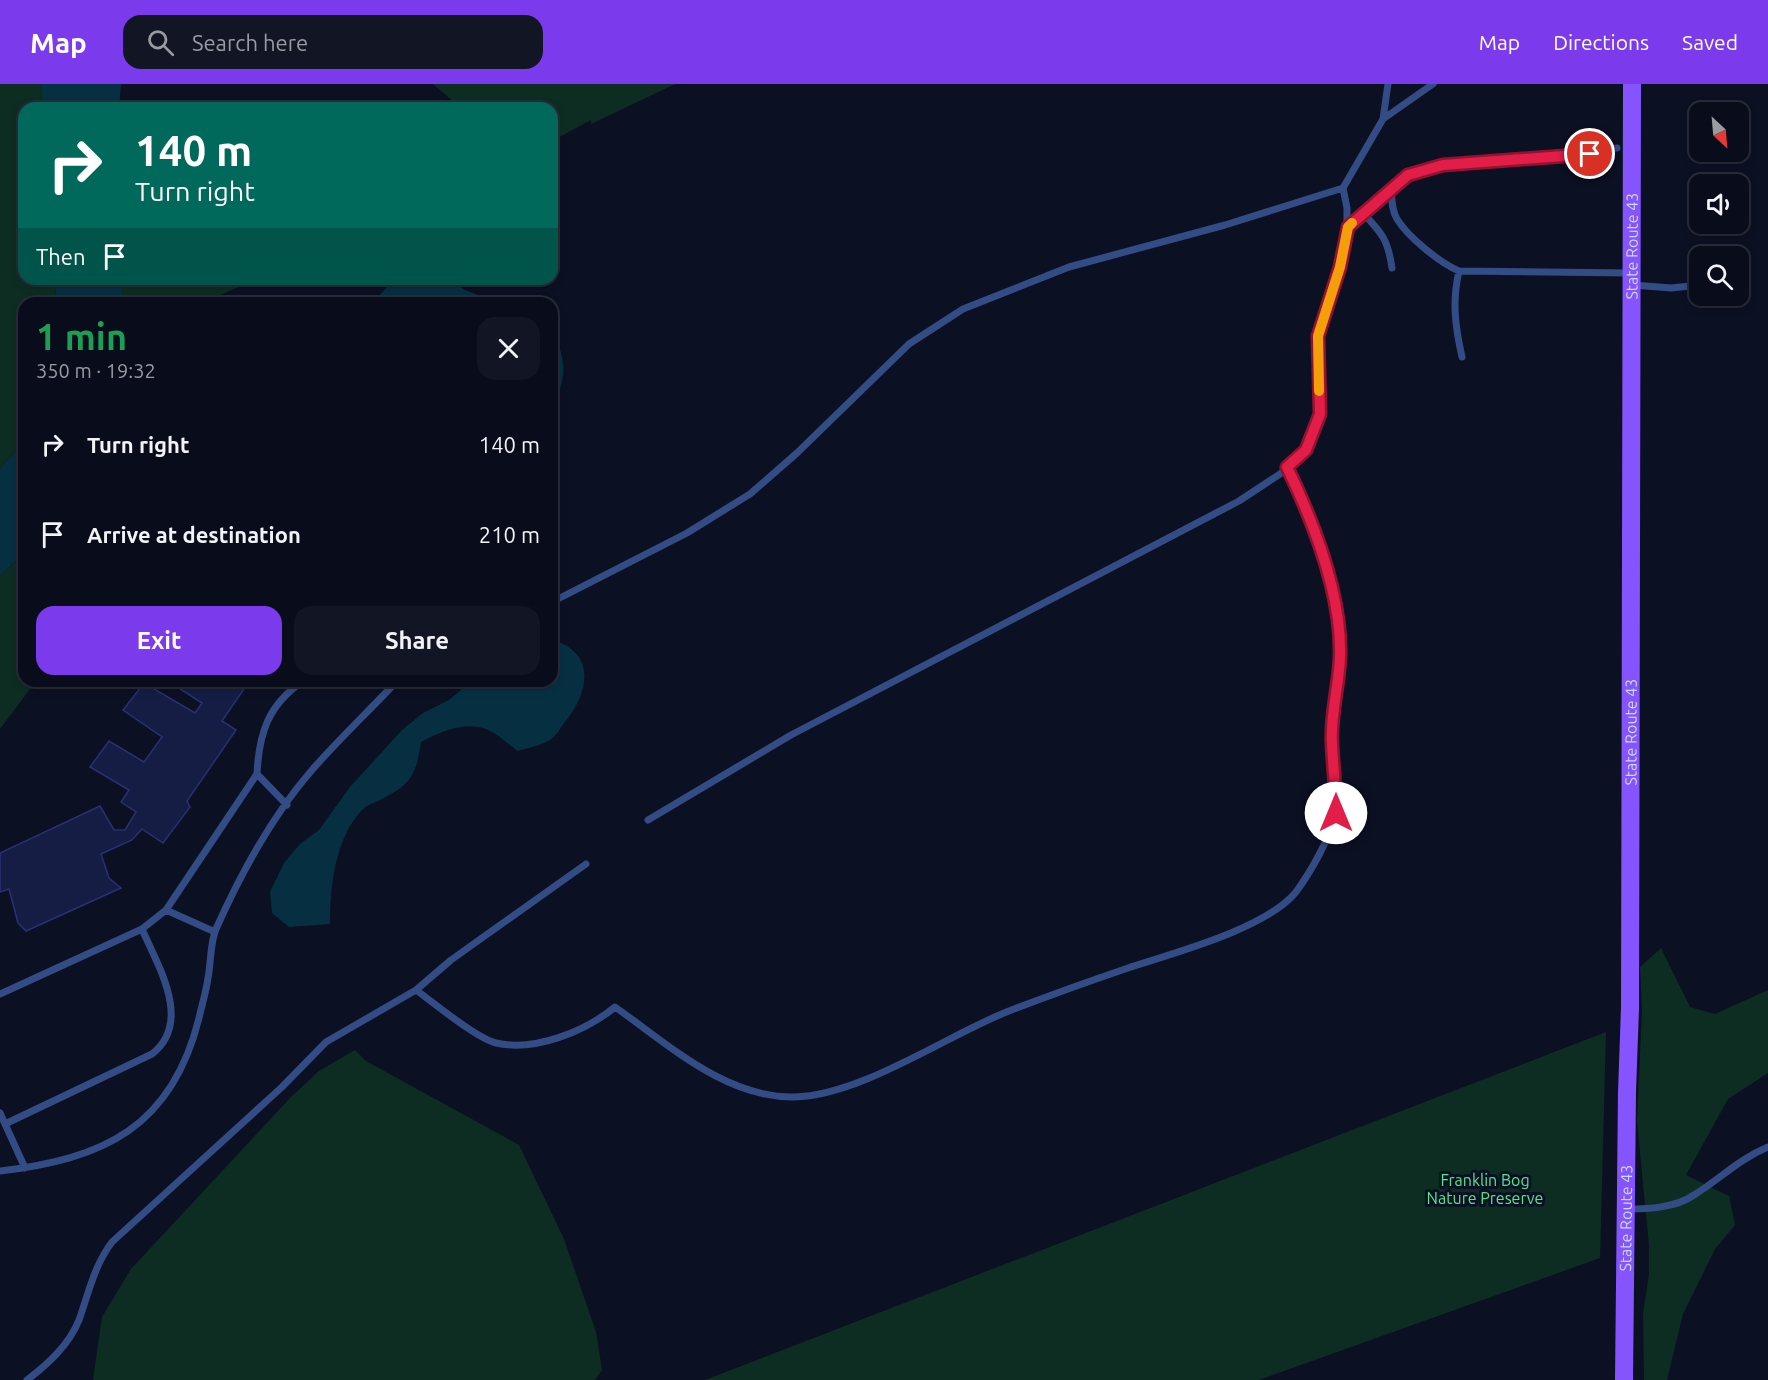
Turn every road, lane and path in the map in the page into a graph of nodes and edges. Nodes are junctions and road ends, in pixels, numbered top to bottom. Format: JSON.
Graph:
{"nodes":[{"id":1,"x":1388,"y":84,"type":"edge"},
{"id":2,"x":1433,"y":84,"type":"edge"},
{"id":3,"x":1632,"y":84,"type":"edge"},
{"id":4,"x":1383,"y":119,"type":"junction"},
{"id":5,"x":1617,"y":148,"type":"dead end"},
{"id":6,"x":1391,"y":187,"type":"junction"},
{"id":7,"x":1343,"y":188,"type":"junction"},
{"id":8,"x":1363,"y":213,"type":"junction"},
{"id":9,"x":1348,"y":227,"type":"junction"},
{"id":10,"x":1392,"y":268,"type":"dead end"},
{"id":11,"x":1459,"y":271,"type":"junction"},
{"id":12,"x":1633,"y":279,"type":"junction"},
{"id":13,"x":1689,"y":286,"type":"edge"},
{"id":14,"x":1462,"y":357,"type":"dead end"},
{"id":15,"x":1287,"y":467,"type":"junction"},
{"id":16,"x":558,"y":599,"type":"edge"},
{"id":17,"x":294,"y":687,"type":"edge"},
{"id":18,"x":391,"y":687,"type":"edge"},
{"id":19,"x":257,"y":774,"type":"junction"},
{"id":20,"x":287,"y":805,"type":"junction"},
{"id":21,"x":648,"y":820,"type":"dead end"},
{"id":22,"x":586,"y":864,"type":"dead end"},
{"id":23,"x":166,"y":910,"type":"junction"},
{"id":24,"x":142,"y":929,"type":"junction"},
{"id":25,"x":215,"y":932,"type":"junction"},
{"id":26,"x":416,"y":990,"type":"junction"},
{"id":27,"x":0,"y":994,"type":"edge"},
{"id":28,"x":0,"y":1113,"type":"edge"},
{"id":29,"x":5,"y":1124,"type":"junction"},
{"id":30,"x":1768,"y":1147,"type":"edge"},
{"id":31,"x":25,"y":1168,"type":"junction"},
{"id":32,"x":0,"y":1171,"type":"edge"},
{"id":33,"x":1626,"y":1209,"type":"junction"},
{"id":34,"x":27,"y":1380,"type":"edge"},
{"id":35,"x":1624,"y":1380,"type":"edge"}],
"edges":[{"from":1,"to":4,"type":"lane"},
{"from":2,"to":4,"type":"lane"},
{"from":3,"to":12,"type":"main road","name":"State Route 43"},
{"from":4,"to":7,"type":"lane"},
{"from":5,"to":6,"type":"lane"},
{"from":6,"to":8,"type":"lane"},
{"from":6,"to":11,"type":"lane"},
{"from":7,"to":9,"type":"lane"},
{"from":7,"to":16,"type":"lane"},
{"from":8,"to":9,"type":"lane"},
{"from":8,"to":10,"type":"lane"},
{"from":9,"to":15,"type":"lane"},
{"from":11,"to":12,"type":"lane"},
{"from":11,"to":14,"type":"lane"},
{"from":12,"to":13,"type":"lane"},
{"from":12,"to":33,"type":"main road","name":"State Route 43"},
{"from":15,"to":21,"type":"lane"},
{"from":15,"to":26,"type":"lane"},
{"from":17,"to":19,"type":"lane"},
{"from":18,"to":20,"type":"lane"},
{"from":19,"to":20,"type":"lane"},
{"from":19,"to":23,"type":"lane"},
{"from":20,"to":25,"type":"lane"},
{"from":22,"to":26,"type":"lane"},
{"from":23,"to":24,"type":"lane"},
{"from":23,"to":25,"type":"lane"},
{"from":24,"to":27,"type":"lane"},
{"from":24,"to":29,"type":"lane"},
{"from":25,"to":31,"type":"lane"},
{"from":26,"to":34,"type":"lane"},
{"from":28,"to":29,"type":"lane"},
{"from":29,"to":31,"type":"lane"},
{"from":30,"to":33,"type":"lane"},
{"from":31,"to":32,"type":"lane"},
{"from":33,"to":35,"type":"main road","name":"State Route 43"}]}
